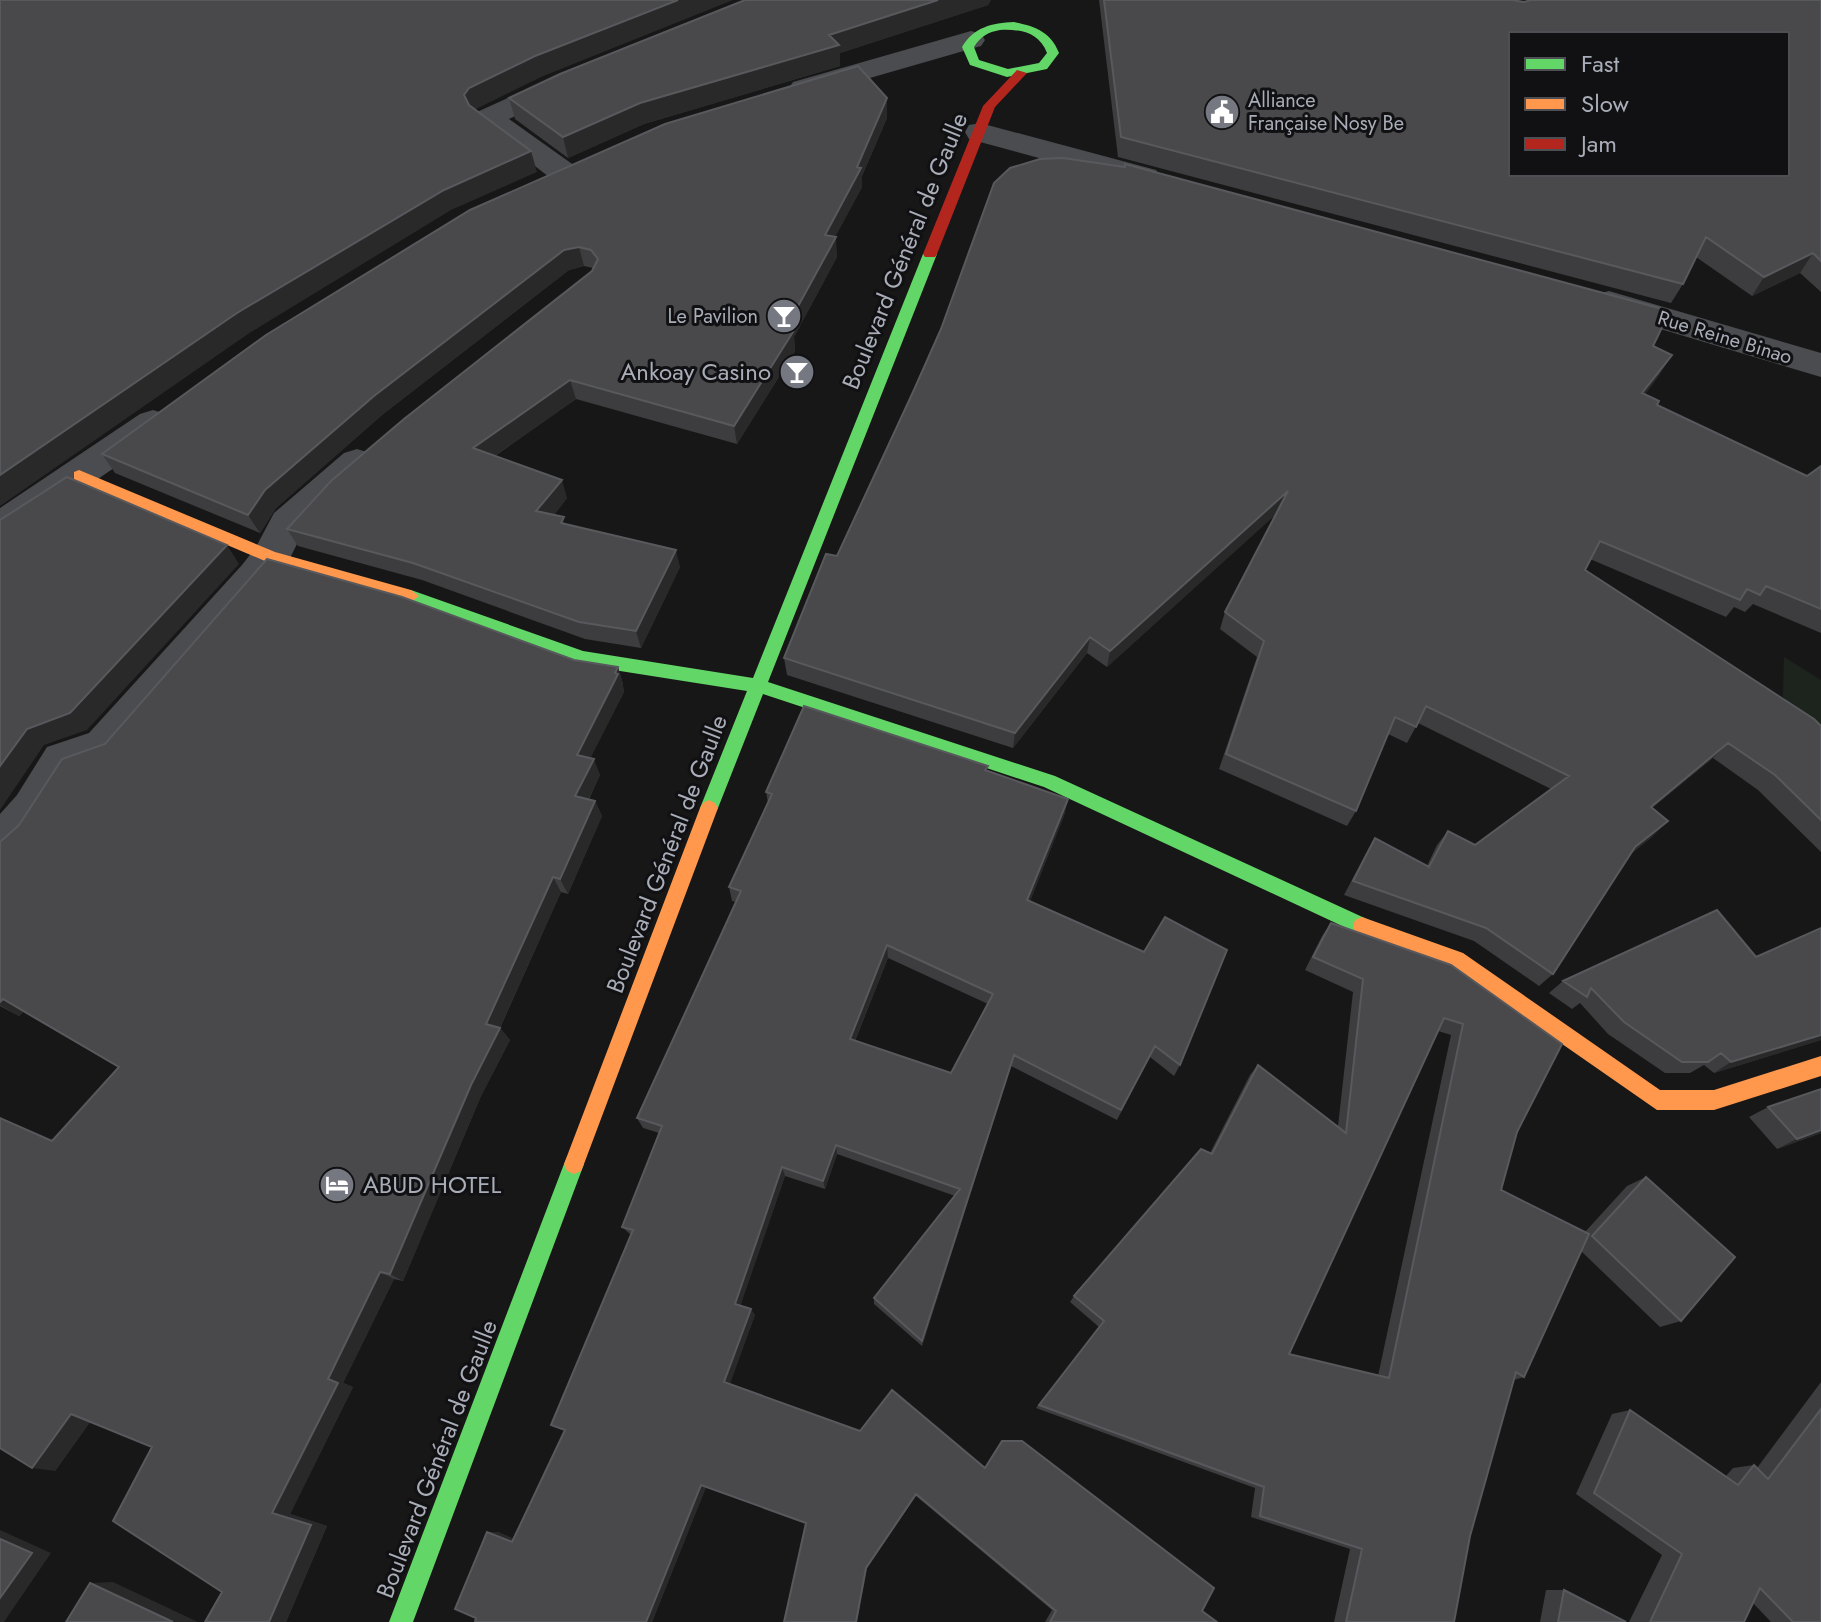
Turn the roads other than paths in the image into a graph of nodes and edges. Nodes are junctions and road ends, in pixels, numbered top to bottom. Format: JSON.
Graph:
{"nodes":[{"id":1,"x":977,"y":54,"type":"junction"},
{"id":2,"x":594,"y":70,"type":"edge"},
{"id":3,"x":1021,"y":73,"type":"junction"},
{"id":4,"x":775,"y":97,"type":"edge"},
{"id":5,"x":984,"y":119,"type":"junction"},
{"id":6,"x":563,"y":173,"type":"edge"},
{"id":7,"x":1177,"y":186,"type":"edge"},
{"id":8,"x":1583,"y":295,"type":"edge"},
{"id":9,"x":1821,"y":365,"type":"edge"},
{"id":10,"x":177,"y":406,"type":"edge"},
{"id":11,"x":383,"y":439,"type":"edge"},
{"id":12,"x":79,"y":476,"type":"junction"},
{"id":13,"x":0,"y":527,"type":"edge"},
{"id":14,"x":271,"y":557,"type":"junction"},
{"id":15,"x":756,"y":685,"type":"junction"},
{"id":16,"x":0,"y":845,"type":"edge"},
{"id":17,"x":1821,"y":1066,"type":"edge"},
{"id":18,"x":401,"y":1622,"type":"edge"}],
"edges":[{"from":1,"to":3,"type":"main road"},
{"from":1,"to":3,"type":"main road","name":"Boulevard Général de Gaulle"},
{"from":1,"to":4,"type":"street"},
{"from":1,"to":5,"type":"main road","name":"Boulevard Général de Gaulle"},
{"from":2,"to":6,"type":"street"},
{"from":3,"to":5,"type":"main road","name":"Boulevard Général de Gaulle"},
{"from":5,"to":7,"type":"street"},
{"from":5,"to":15,"type":"main road","name":"Boulevard Général de Gaulle"},
{"from":8,"to":9,"type":"street","name":"Rue Reine Binao"},
{"from":10,"to":12,"type":"street"},
{"from":11,"to":14,"type":"street"},
{"from":12,"to":13,"type":"street"},
{"from":12,"to":14,"type":"main road"},
{"from":14,"to":15,"type":"main road"},
{"from":14,"to":16,"type":"street"},
{"from":15,"to":17,"type":"main road"},
{"from":15,"to":18,"type":"main road","name":"Boulevard Général de Gaulle"}]}
